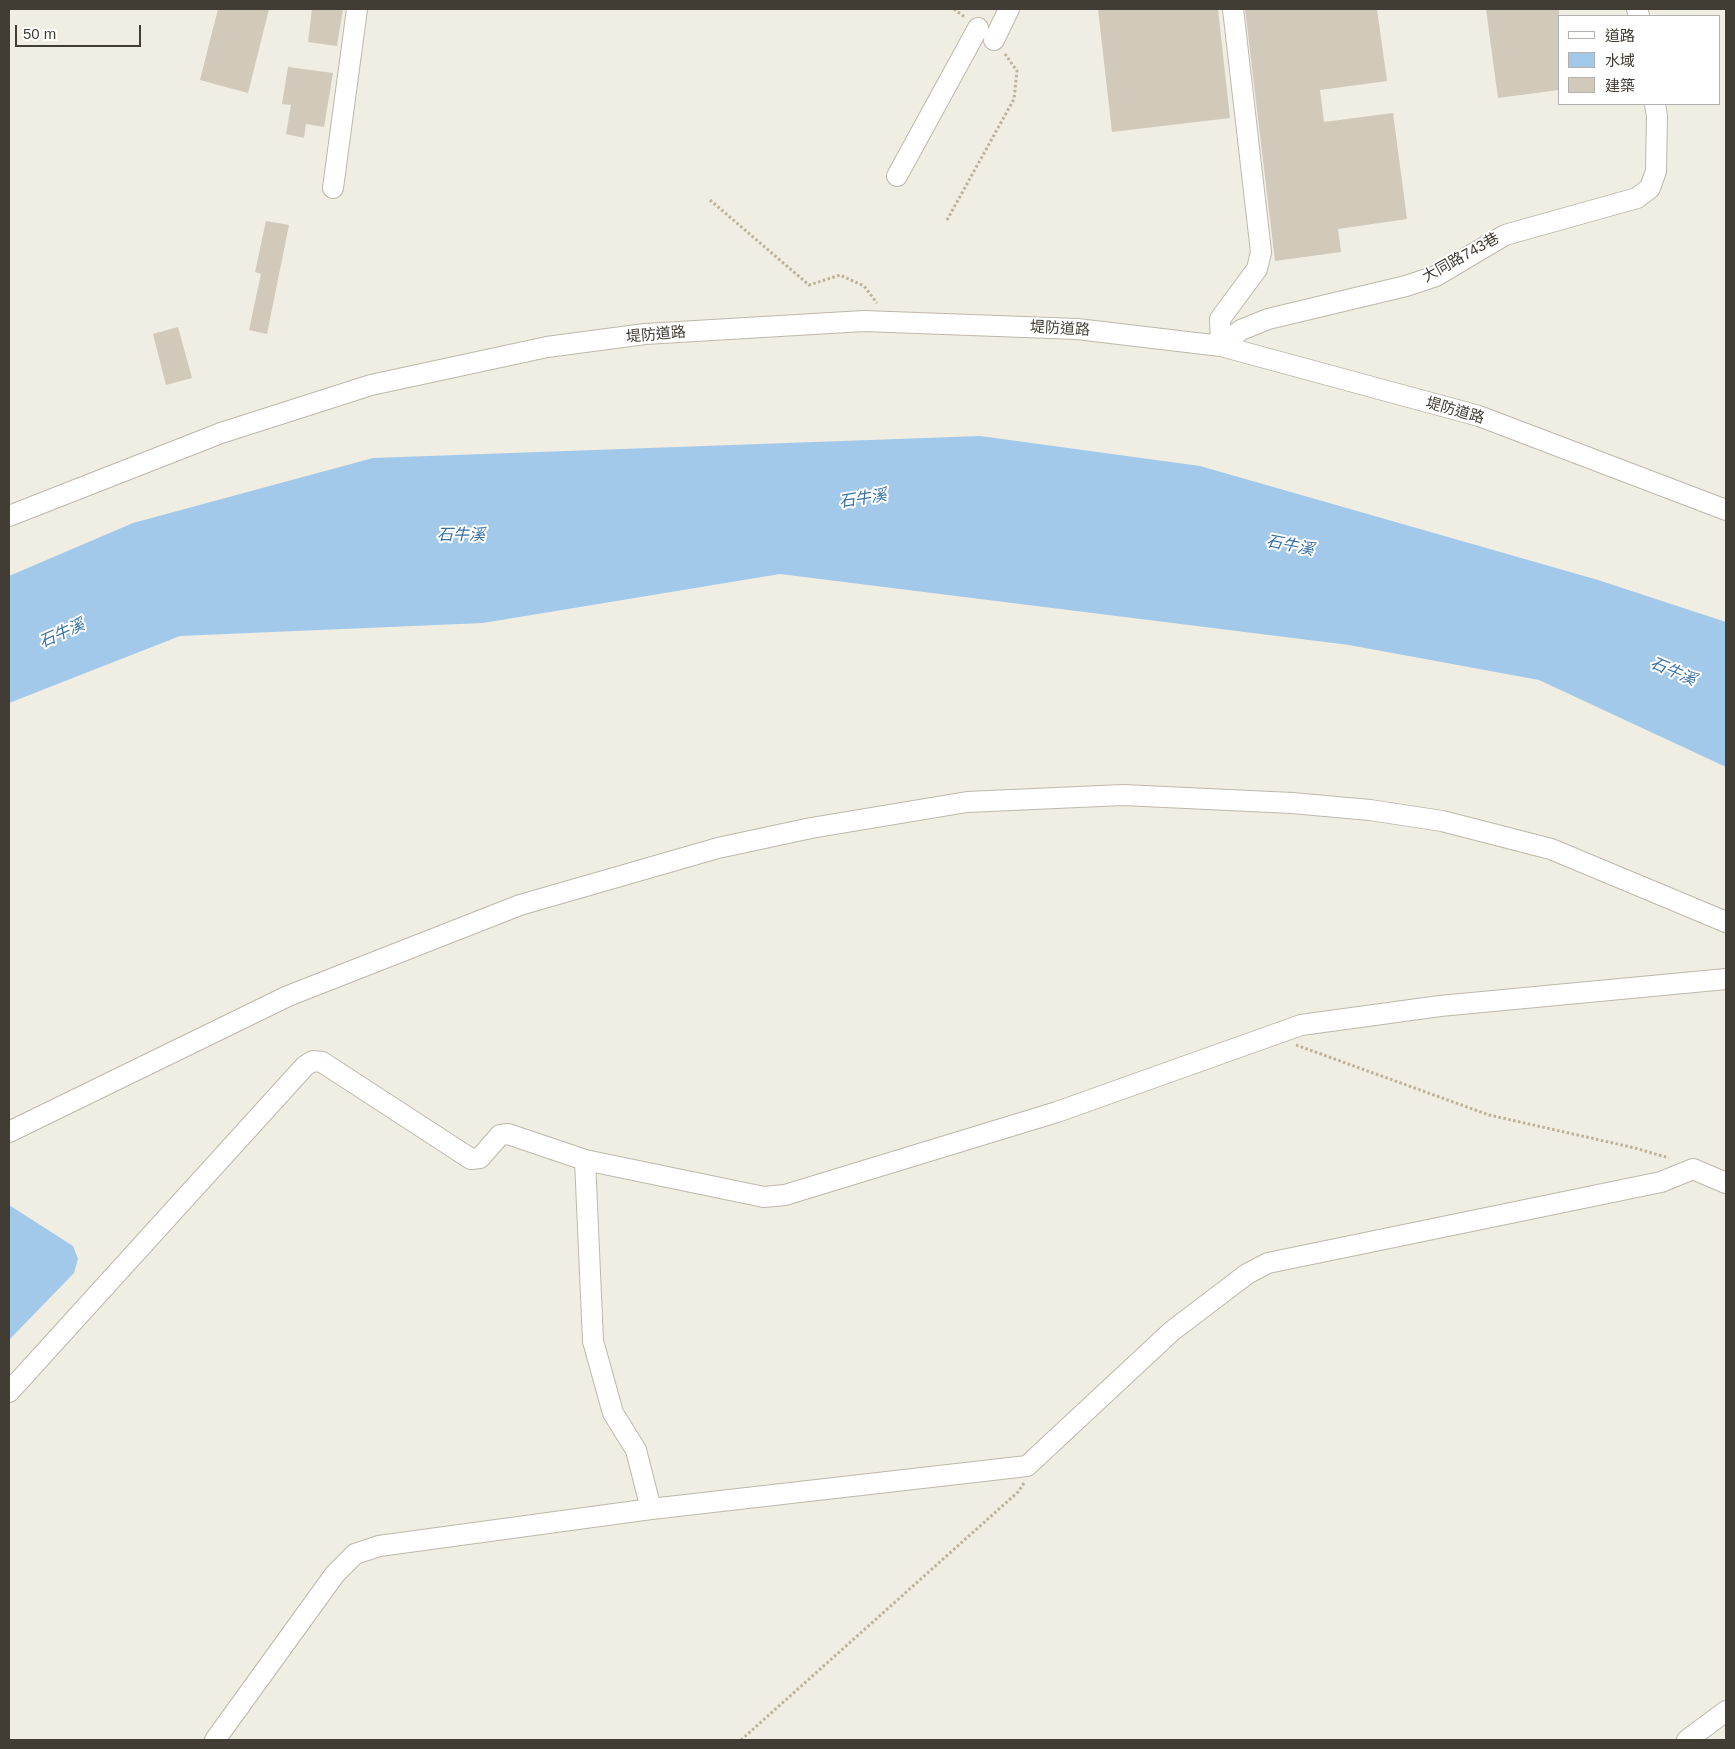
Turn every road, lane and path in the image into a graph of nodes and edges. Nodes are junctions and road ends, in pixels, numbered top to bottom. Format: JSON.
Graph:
{"nodes":[{"id":1,"x":357,"y":9,"type":"edge"},
{"id":2,"x":1009,"y":9,"type":"edge"},
{"id":3,"x":1233,"y":9,"type":"edge"},
{"id":4,"x":978,"y":28,"type":"dead end"},
{"id":5,"x":994,"y":40,"type":"joint"},
{"id":6,"x":1655,"y":105,"type":"edge"},
{"id":7,"x":897,"y":176,"type":"dead end"},
{"id":8,"x":333,"y":188,"type":"dead end"},
{"id":9,"x":710,"y":200,"type":"dead end"},
{"id":10,"x":947,"y":220,"type":"dead end"},
{"id":11,"x":891,"y":322,"type":"junction"},
{"id":12,"x":1221,"y":346,"type":"junction"},
{"id":13,"x":1726,"y":510,"type":"edge"},
{"id":14,"x":9,"y":516,"type":"edge"},
{"id":15,"x":1726,"y":922,"type":"edge"},
{"id":16,"x":1726,"y":980,"type":"edge"},
{"id":17,"x":1273,"y":1033,"type":"junction"},
{"id":18,"x":9,"y":1132,"type":"edge"},
{"id":19,"x":584,"y":1160,"type":"junction"},
{"id":20,"x":1693,"y":1169,"type":"junction"},
{"id":21,"x":1726,"y":1184,"type":"edge"},
{"id":22,"x":9,"y":1392,"type":"edge"},
{"id":23,"x":1027,"y":1466,"type":"junction"},
{"id":24,"x":651,"y":1510,"type":"junction"},
{"id":25,"x":1726,"y":1711,"type":"edge"},
{"id":26,"x":215,"y":1740,"type":"edge"},
{"id":27,"x":741,"y":1740,"type":"edge"},
{"id":28,"x":1687,"y":1740,"type":"edge"}],
"edges":[{"from":1,"to":8,"type":"street"},
{"from":2,"to":5,"type":"street"},
{"from":3,"to":12,"type":"street"},
{"from":4,"to":7,"type":"street"},
{"from":5,"to":10,"type":"path"},
{"from":6,"to":12,"type":"street","name":"大同路743巷"},
{"from":9,"to":11,"type":"path"},
{"from":11,"to":12,"type":"street","name":"堤防道路"},
{"from":11,"to":14,"type":"street","name":"堤防道路"},
{"from":12,"to":13,"type":"street","name":"堤防道路"},
{"from":15,"to":18,"type":"street"},
{"from":16,"to":17,"type":"street"},
{"from":17,"to":19,"type":"street"},
{"from":17,"to":20,"type":"path"},
{"from":19,"to":22,"type":"street"},
{"from":19,"to":24,"type":"street"},
{"from":20,"to":21,"type":"street"},
{"from":20,"to":23,"type":"street"},
{"from":23,"to":24,"type":"street"},
{"from":23,"to":27,"type":"path"},
{"from":24,"to":26,"type":"street"},
{"from":25,"to":28,"type":"street"}]}
